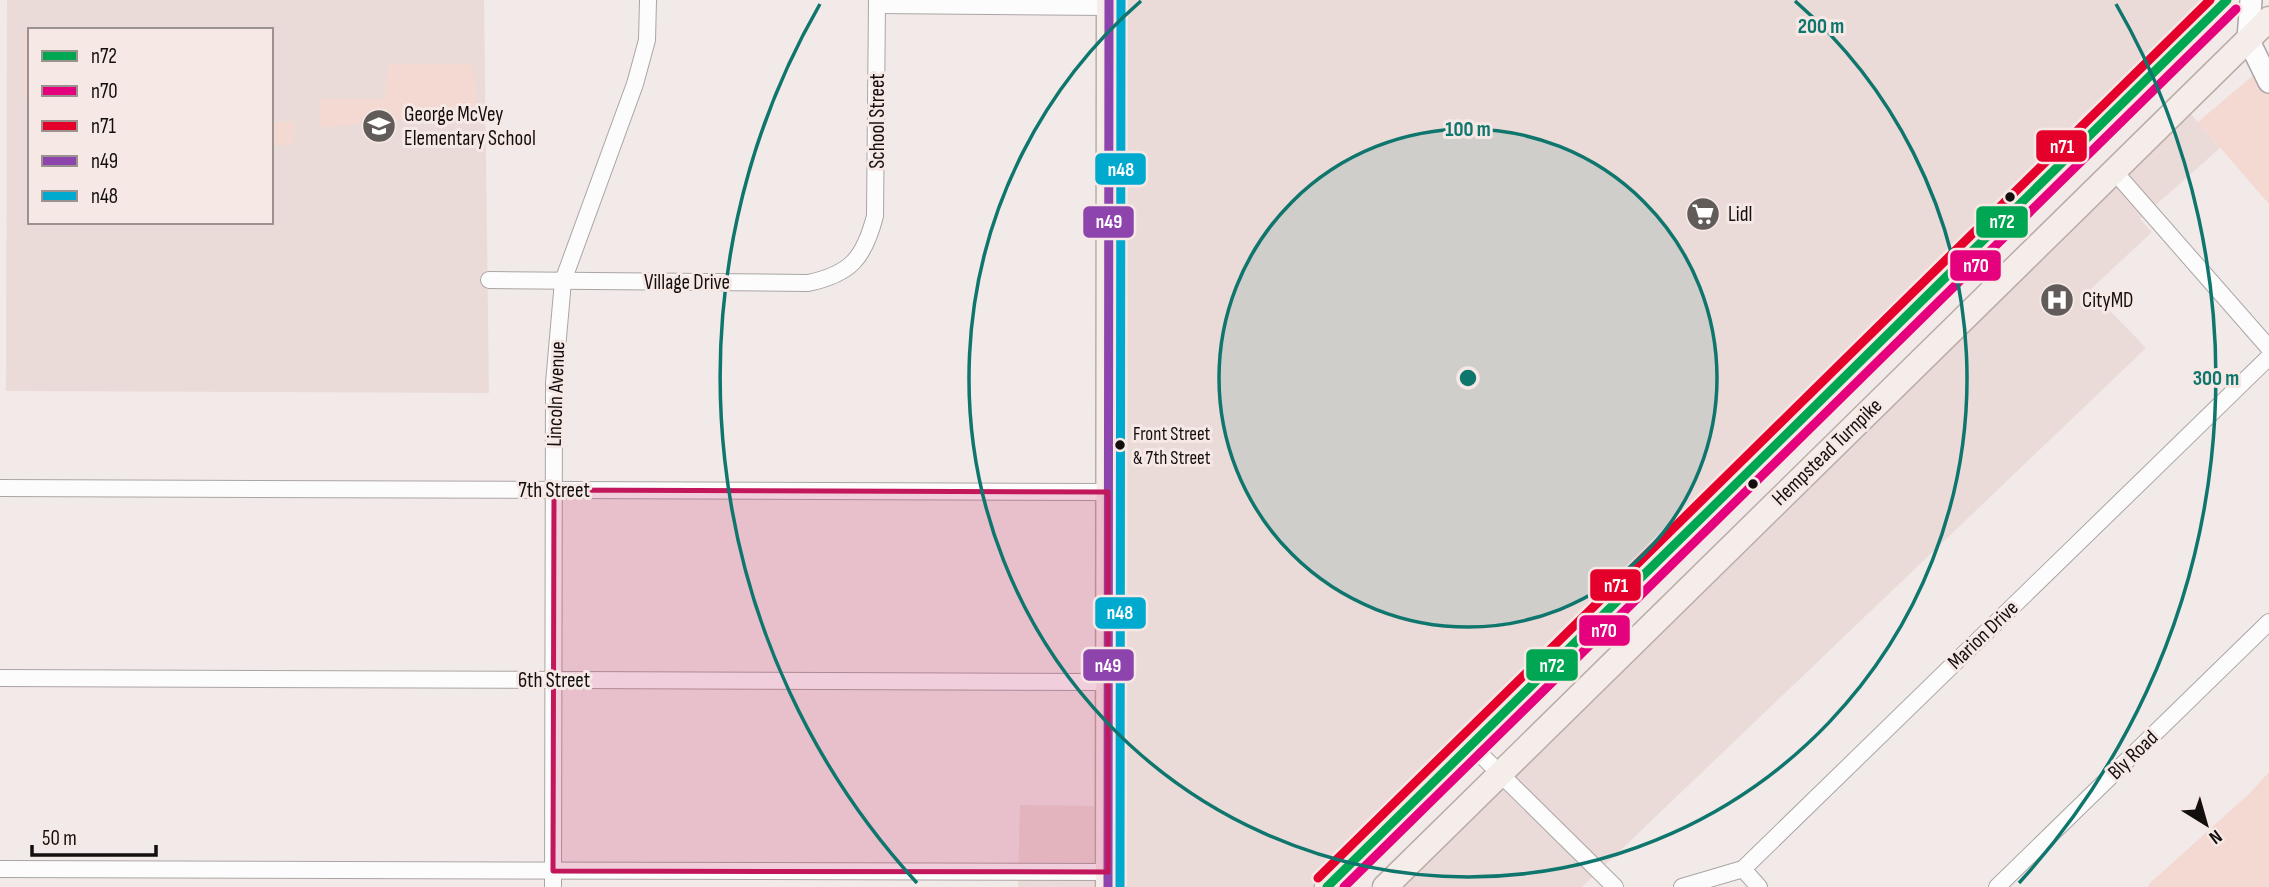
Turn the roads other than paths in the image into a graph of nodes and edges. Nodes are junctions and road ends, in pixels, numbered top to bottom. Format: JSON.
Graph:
{"nodes":[{"id":1,"x":648,"y":0,"type":"edge"},
{"id":2,"x":2227,"y":0,"type":"edge"},
{"id":3,"x":2251,"y":0,"type":"edge"},
{"id":4,"x":877,"y":2,"type":"edge"},
{"id":5,"x":1108,"y":3,"type":"edge"},
{"id":6,"x":2269,"y":19,"type":"edge"},
{"id":7,"x":2248,"y":40,"type":"junction"},
{"id":8,"x":2269,"y":82,"type":"edge"},
{"id":9,"x":2114,"y":170,"type":"junction"},
{"id":10,"x":869,"y":241,"type":"joint"},
{"id":11,"x":489,"y":281,"type":"dead end"},
{"id":12,"x":563,"y":281,"type":"junction"},
{"id":13,"x":2269,"y":348,"type":"edge"},
{"id":14,"x":2269,"y":357,"type":"edge"},
{"id":15,"x":0,"y":488,"type":"edge"},
{"id":16,"x":554,"y":490,"type":"junction"},
{"id":17,"x":1108,"y":492,"type":"junction"},
{"id":18,"x":2269,"y":622,"type":"edge"},
{"id":19,"x":0,"y":678,"type":"edge"},
{"id":20,"x":553,"y":680,"type":"junction"},
{"id":21,"x":1108,"y":682,"type":"junction"},
{"id":22,"x":1470,"y":744,"type":"junction"},
{"id":23,"x":1499,"y":773,"type":"junction"},
{"id":24,"x":0,"y":869,"type":"edge"},
{"id":25,"x":1743,"y":869,"type":"junction"},
{"id":26,"x":553,"y":879,"type":"edge"},
{"id":27,"x":1108,"y":880,"type":"edge"},
{"id":28,"x":2005,"y":884,"type":"edge"},
{"id":29,"x":1327,"y":887,"type":"edge"},
{"id":30,"x":1385,"y":887,"type":"edge"},
{"id":31,"x":1615,"y":887,"type":"edge"},
{"id":32,"x":1682,"y":887,"type":"edge"},
{"id":33,"x":1759,"y":887,"type":"edge"}],
"edges":[{"from":1,"to":12,"type":"street","name":"Lincoln Avenue"},
{"from":2,"to":22,"type":"main road","name":"Hempstead Turnpike"},
{"from":3,"to":7,"type":"street"},
{"from":4,"to":5,"type":"street"},
{"from":4,"to":10,"type":"street","name":"School Street"},
{"from":5,"to":17,"type":"main road"},
{"from":6,"to":7,"type":"main road","name":"Hempstead Turnpike"},
{"from":7,"to":8,"type":"street"},
{"from":7,"to":9,"type":"main road","name":"Hempstead Turnpike"},
{"from":9,"to":13,"type":"street"},
{"from":9,"to":23,"type":"main road","name":"Hempstead Turnpike"},
{"from":10,"to":12,"type":"street","name":"Village Drive"},
{"from":11,"to":12,"type":"street","name":"Village Drive"},
{"from":12,"to":16,"type":"street","name":"Lincoln Avenue"},
{"from":14,"to":25,"type":"street","name":"Marion Drive"},
{"from":15,"to":16,"type":"street","name":"7th Street"},
{"from":16,"to":17,"type":"street","name":"7th Street"},
{"from":16,"to":20,"type":"street","name":"Lincoln Avenue"},
{"from":17,"to":21,"type":"main road"},
{"from":18,"to":28,"type":"street","name":"Bly Road"},
{"from":19,"to":20,"type":"street","name":"6th Street"},
{"from":20,"to":21,"type":"street","name":"6th Street"},
{"from":20,"to":26,"type":"street","name":"Lincoln Avenue"},
{"from":21,"to":27,"type":"main road"},
{"from":22,"to":23,"type":"street"},
{"from":22,"to":29,"type":"main road","name":"Hempstead Turnpike"},
{"from":23,"to":30,"type":"main road","name":"Hempstead Turnpike"},
{"from":23,"to":31,"type":"street"},
{"from":24,"to":26,"type":"street"},
{"from":25,"to":32,"type":"street","name":"Marion Drive"},
{"from":25,"to":33,"type":"street"},
{"from":26,"to":27,"type":"street"}]}
